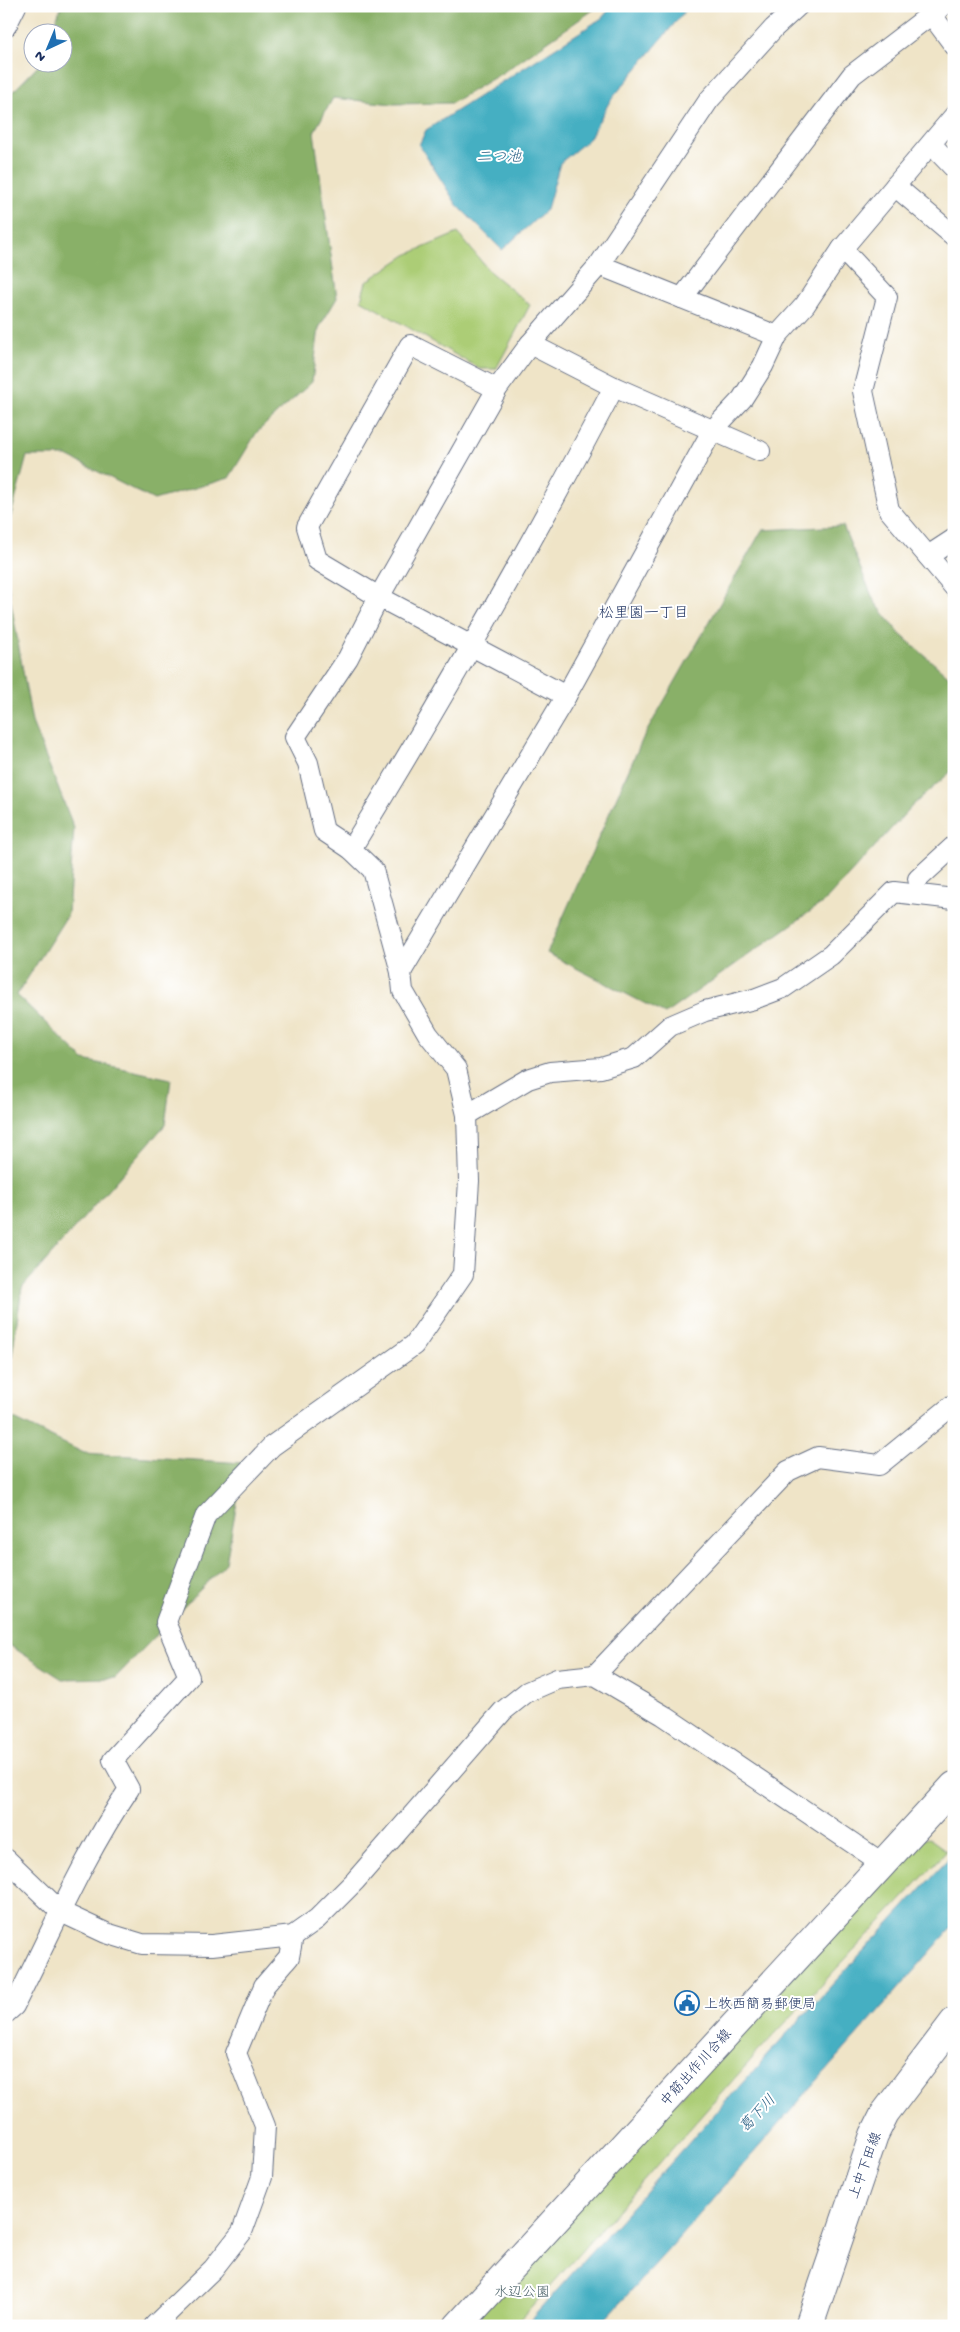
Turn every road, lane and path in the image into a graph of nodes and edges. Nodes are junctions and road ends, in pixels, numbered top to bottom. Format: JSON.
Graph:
{"nodes":[{"id":1,"x":16,"y":6,"type":"edge"},
{"id":2,"x":798,"y":6,"type":"edge"},
{"id":3,"x":932,"y":9,"type":"edge"},
{"id":4,"x":6,"y":26,"type":"edge"},
{"id":5,"x":954,"y":45,"type":"edge"},
{"id":6,"x":954,"y":116,"type":"edge"},
{"id":7,"x":931,"y":144,"type":"junction"},
{"id":8,"x":954,"y":168,"type":"edge"},
{"id":9,"x":895,"y":186,"type":"junction"},
{"id":10,"x":954,"y":236,"type":"edge"},
{"id":11,"x":842,"y":249,"type":"junction"},
{"id":12,"x":599,"y":265,"type":"junction"},
{"id":13,"x":682,"y":298,"type":"junction"},
{"id":14,"x":777,"y":336,"type":"junction"},
{"id":15,"x":530,"y":344,"type":"junction"},
{"id":16,"x":614,"y":387,"type":"junction"},
{"id":17,"x":497,"y":389,"type":"junction"},
{"id":18,"x":712,"y":431,"type":"junction"},
{"id":19,"x":760,"y":451,"type":"dead end"},
{"id":20,"x":954,"y":539,"type":"edge"},
{"id":21,"x":928,"y":556,"type":"junction"},
{"id":22,"x":954,"y":587,"type":"edge"},
{"id":23,"x":379,"y":597,"type":"junction"},
{"id":24,"x":472,"y":646,"type":"junction"},
{"id":25,"x":566,"y":696,"type":"junction"},
{"id":26,"x":954,"y":846,"type":"edge"},
{"id":27,"x":351,"y":848,"type":"junction"},
{"id":28,"x":918,"y":879,"type":"dead end"},
{"id":29,"x":954,"y":899,"type":"edge"},
{"id":30,"x":401,"y":972,"type":"junction"},
{"id":31,"x":467,"y":1115,"type":"junction"},
{"id":32,"x":954,"y":1404,"type":"edge"},
{"id":33,"x":595,"y":1674,"type":"junction"},
{"id":34,"x":954,"y":1786,"type":"edge"},
{"id":35,"x":6,"y":1859,"type":"edge"},
{"id":36,"x":882,"y":1863,"type":"junction"},
{"id":37,"x":62,"y":1912,"type":"junction"},
{"id":38,"x":293,"y":1936,"type":"junction"},
{"id":39,"x":6,"y":2013,"type":"edge"},
{"id":40,"x":954,"y":2022,"type":"edge"},
{"id":41,"x":154,"y":2326,"type":"edge"},
{"id":42,"x":458,"y":2326,"type":"edge"},
{"id":43,"x":809,"y":2326,"type":"edge"}],
"edges":[{"from":1,"to":4,"type":"street"},
{"from":2,"to":12,"type":"street"},
{"from":3,"to":5,"type":"street"},
{"from":3,"to":13,"type":"street"},
{"from":6,"to":7,"type":"street"},
{"from":7,"to":8,"type":"street"},
{"from":7,"to":9,"type":"street"},
{"from":9,"to":10,"type":"street"},
{"from":9,"to":11,"type":"street"},
{"from":11,"to":14,"type":"street"},
{"from":11,"to":21,"type":"street"},
{"from":12,"to":13,"type":"street"},
{"from":12,"to":15,"type":"street"},
{"from":13,"to":14,"type":"street"},
{"from":14,"to":18,"type":"street"},
{"from":15,"to":16,"type":"street"},
{"from":15,"to":17,"type":"street"},
{"from":16,"to":18,"type":"street"},
{"from":16,"to":24,"type":"street"},
{"from":17,"to":23,"type":"street"},
{"from":17,"to":23,"type":"street"},
{"from":18,"to":19,"type":"street"},
{"from":18,"to":25,"type":"street"},
{"from":20,"to":21,"type":"street"},
{"from":21,"to":22,"type":"street"},
{"from":23,"to":24,"type":"street"},
{"from":23,"to":27,"type":"street"},
{"from":24,"to":25,"type":"street"},
{"from":24,"to":27,"type":"street"},
{"from":25,"to":30,"type":"street"},
{"from":26,"to":28,"type":"street"},
{"from":27,"to":30,"type":"street"},
{"from":29,"to":31,"type":"street"},
{"from":30,"to":31,"type":"street"},
{"from":31,"to":37,"type":"street"},
{"from":32,"to":33,"type":"street"},
{"from":33,"to":36,"type":"street"},
{"from":33,"to":38,"type":"street"},
{"from":34,"to":36,"type":"main road","name":"中筋出作川合線"},
{"from":35,"to":37,"type":"street"},
{"from":36,"to":42,"type":"main road","name":"中筋出作川合線"},
{"from":37,"to":38,"type":"street"},
{"from":37,"to":39,"type":"street"},
{"from":38,"to":41,"type":"street"},
{"from":40,"to":43,"type":"main road","name":"上中下田線"}]}
